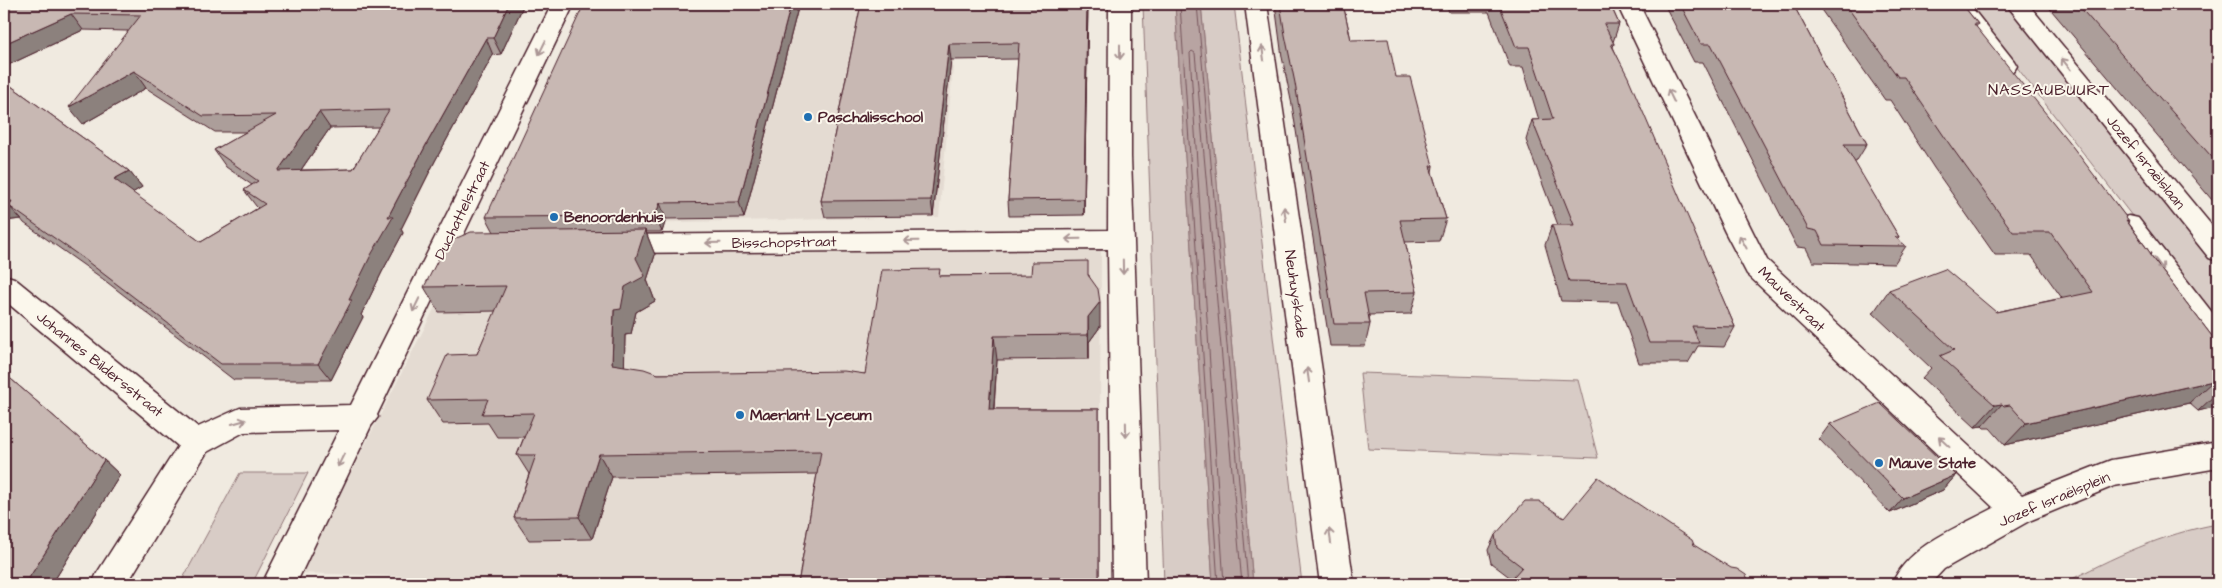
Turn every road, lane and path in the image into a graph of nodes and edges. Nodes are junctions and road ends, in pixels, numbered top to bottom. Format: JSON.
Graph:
{"nodes":[{"id":1,"x":563,"y":4,"type":"edge"},
{"id":2,"x":1120,"y":4,"type":"edge"},
{"id":3,"x":1256,"y":4,"type":"edge"},
{"id":4,"x":1628,"y":4,"type":"edge"},
{"id":5,"x":1958,"y":4,"type":"edge"},
{"id":6,"x":2017,"y":4,"type":"edge"},
{"id":7,"x":2019,"y":82,"type":"edge"},
{"id":8,"x":2116,"y":207,"type":"edge"},
{"id":9,"x":1122,"y":238,"type":"junction"},
{"id":10,"x":595,"y":244,"type":"edge"},
{"id":11,"x":475,"y":245,"type":"edge"},
{"id":12,"x":445,"y":246,"type":"junction"},
{"id":13,"x":2218,"y":251,"type":"edge"},
{"id":14,"x":4,"y":285,"type":"edge"},
{"id":15,"x":2218,"y":340,"type":"edge"},
{"id":16,"x":362,"y":417,"type":"junction"},
{"id":17,"x":196,"y":443,"type":"junction"},
{"id":18,"x":2218,"y":455,"type":"edge"},
{"id":19,"x":2018,"y":511,"type":"junction"},
{"id":20,"x":109,"y":584,"type":"edge"},
{"id":21,"x":279,"y":584,"type":"edge"},
{"id":22,"x":1129,"y":584,"type":"edge"},
{"id":23,"x":1337,"y":584,"type":"edge"},
{"id":24,"x":1909,"y":584,"type":"edge"}],
"edges":[{"from":1,"to":12,"type":"street","name":"Duchattelstraat","one_way":true},
{"from":2,"to":9,"type":"street","one_way":true},
{"from":23,"to":3,"type":"street","name":"Neuhuyskade","one_way":true},
{"from":19,"to":4,"type":"street","name":"Mauvestraat","one_way":true},
{"from":5,"to":7,"type":"street"},
{"from":13,"to":6,"type":"street","name":"Jozef Israëlslaan","one_way":true},
{"from":8,"to":15,"type":"street","one_way":true},
{"from":9,"to":10,"type":"street","name":"Bisschopstraat","one_way":true},
{"from":9,"to":22,"type":"street","one_way":true},
{"from":11,"to":12,"type":"street"},
{"from":12,"to":16,"type":"street","name":"Duchattelstraat","one_way":true},
{"from":14,"to":17,"type":"street","name":"Johannes Bildersstraat"},
{"from":17,"to":16,"type":"street","one_way":true},
{"from":16,"to":21,"type":"street","one_way":true},
{"from":17,"to":20,"type":"street"},
{"from":18,"to":19,"type":"street","name":"Jozef Israëlsplein"},
{"from":19,"to":24,"type":"street","name":"Jozef Israëlsplein"}]}
